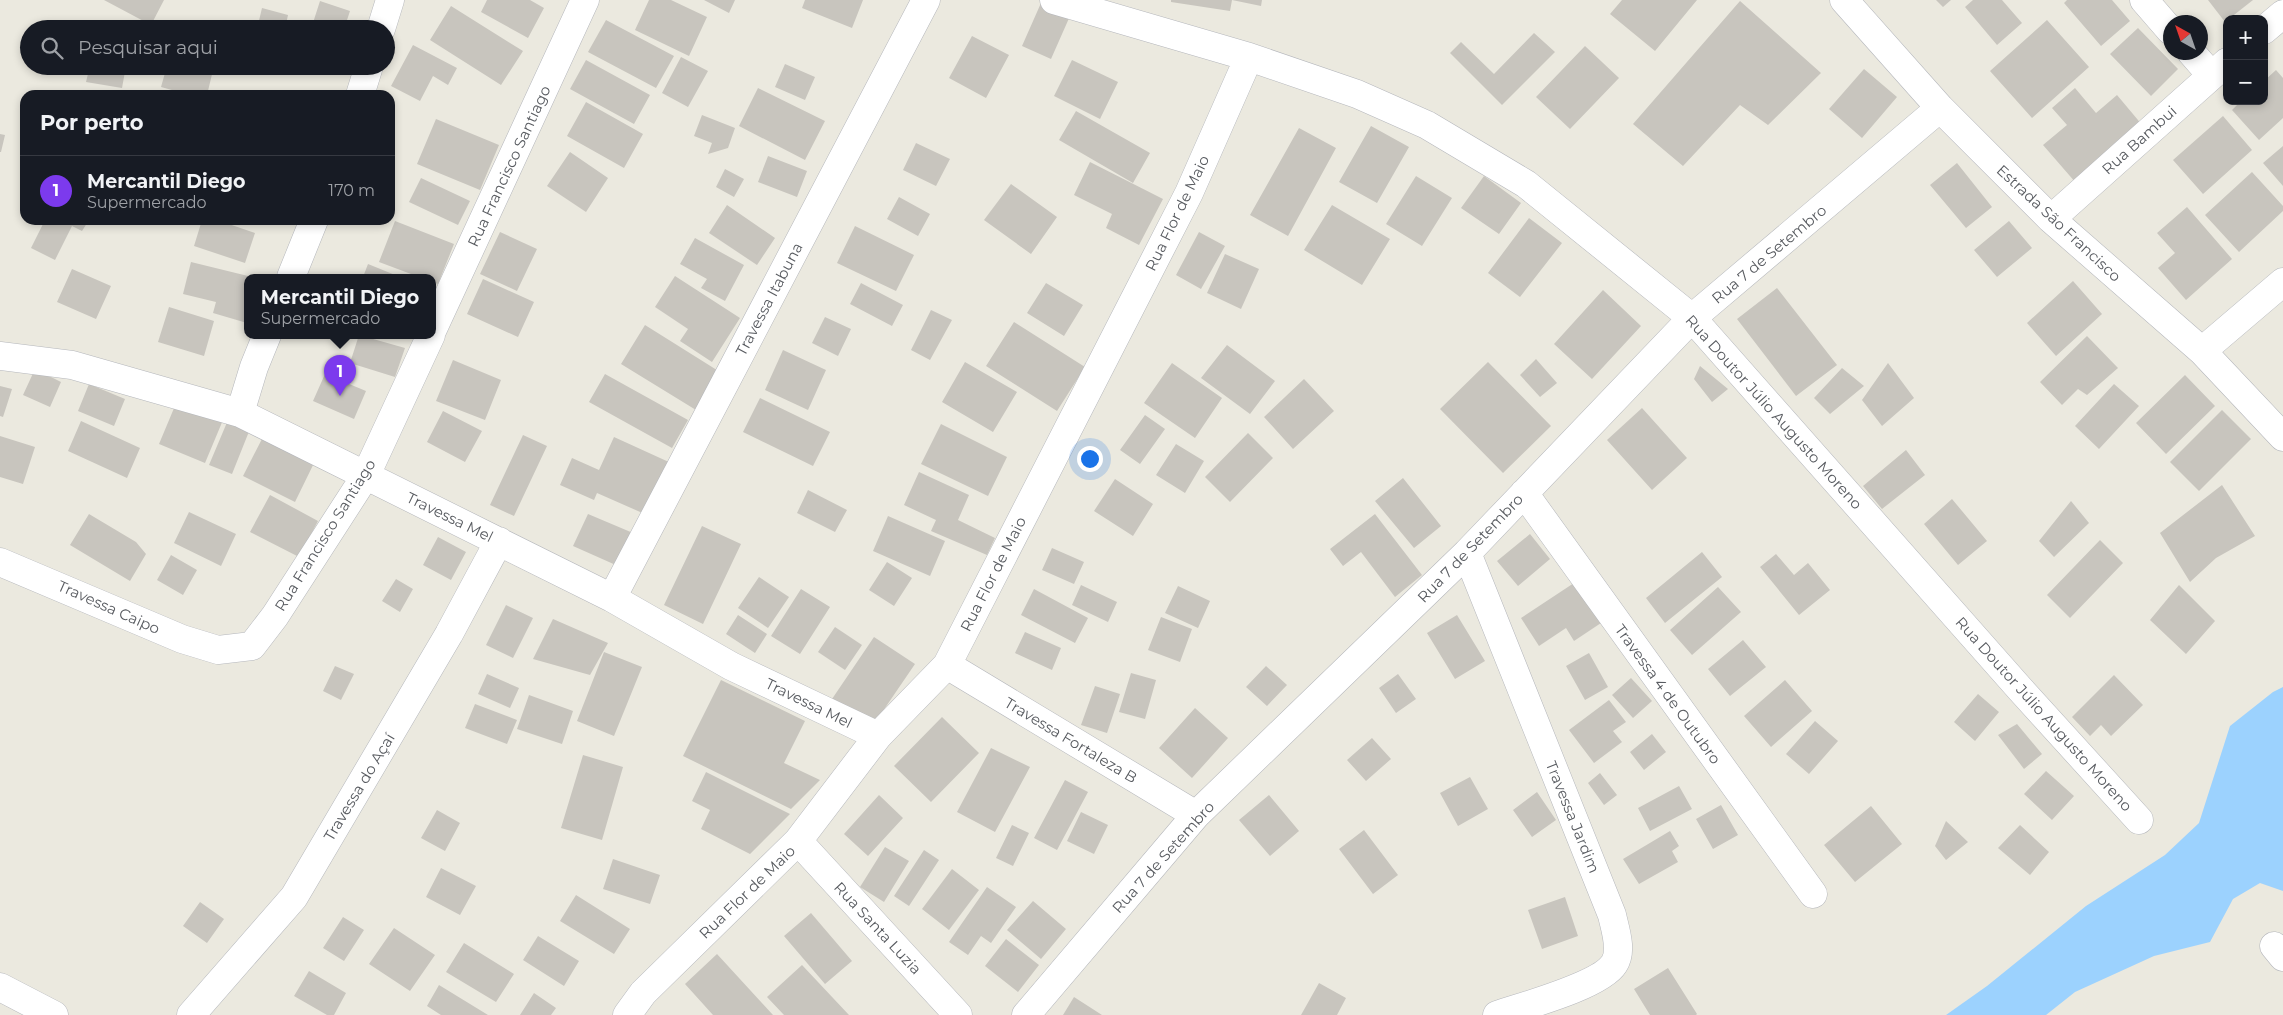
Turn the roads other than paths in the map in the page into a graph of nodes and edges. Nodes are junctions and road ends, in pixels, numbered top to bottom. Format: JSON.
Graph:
{"nodes":[{"id":1,"x":390,"y":0,"type":"edge"},
{"id":2,"x":585,"y":0,"type":"edge"},
{"id":3,"x":926,"y":0,"type":"edge"},
{"id":4,"x":1054,"y":0,"type":"edge"},
{"id":5,"x":1844,"y":0,"type":"edge"},
{"id":6,"x":2144,"y":0,"type":"edge"},
{"id":7,"x":2283,"y":14,"type":"edge"},
{"id":8,"x":384,"y":20,"type":"edge"},
{"id":9,"x":2163,"y":22,"type":"edge"},
{"id":10,"x":2268,"y":27,"type":"edge"},
{"id":11,"x":1249,"y":57,"type":"junction"},
{"id":12,"x":2204,"y":60,"type":"edge"},
{"id":13,"x":2219,"y":69,"type":"edge"},
{"id":14,"x":366,"y":75,"type":"edge"},
{"id":15,"x":362,"y":90,"type":"edge"},
{"id":16,"x":1940,"y":108,"type":"junction"},
{"id":17,"x":2051,"y":219,"type":"junction"},
{"id":18,"x":312,"y":225,"type":"edge"},
{"id":19,"x":292,"y":274,"type":"edge"},
{"id":20,"x":2283,"y":282,"type":"edge"},
{"id":21,"x":1692,"y":318,"type":"junction"},
{"id":22,"x":436,"y":322,"type":"edge"},
{"id":23,"x":266,"y":339,"type":"edge"},
{"id":24,"x":429,"y":339,"type":"edge"},
{"id":25,"x":2202,"y":351,"type":"junction"},
{"id":26,"x":0,"y":356,"type":"edge"},
{"id":27,"x":240,"y":413,"type":"junction"},
{"id":28,"x":2283,"y":437,"type":"edge"},
{"id":29,"x":366,"y":475,"type":"junction"},
{"id":30,"x":1524,"y":493,"type":"junction"},
{"id":31,"x":499,"y":541,"type":"junction"},
{"id":32,"x":1467,"y":553,"type":"junction"},
{"id":33,"x":0,"y":562,"type":"edge"},
{"id":34,"x":612,"y":598,"type":"junction"},
{"id":35,"x":218,"y":650,"type":"joint"},
{"id":36,"x":946,"y":665,"type":"junction"},
{"id":37,"x":878,"y":736,"type":"junction"},
{"id":38,"x":1196,"y":815,"type":"junction"},
{"id":39,"x":2139,"y":820,"type":"dead end"},
{"id":40,"x":798,"y":841,"type":"junction"},
{"id":41,"x":1812,"y":894,"type":"dead end"},
{"id":42,"x":0,"y":987,"type":"edge"},
{"id":43,"x":54,"y":1015,"type":"edge"},
{"id":44,"x":191,"y":1015,"type":"edge"},
{"id":45,"x":627,"y":1015,"type":"edge"},
{"id":46,"x":958,"y":1015,"type":"edge"},
{"id":47,"x":1026,"y":1015,"type":"edge"},
{"id":48,"x":1497,"y":1015,"type":"edge"}],
"edges":[{"from":1,"to":8,"type":"street"},
{"from":2,"to":22,"type":"street","name":"Rua Francisco Santiago"},
{"from":3,"to":34,"type":"street","name":"Travessa Itabuna"},
{"from":4,"to":11,"type":"street","name":"Rua Doutor Júlio Augusto Moreno"},
{"from":5,"to":16,"type":"street","name":"Estrada São Francisco"},
{"from":6,"to":9,"type":"street"},
{"from":7,"to":10,"type":"street"},
{"from":11,"to":21,"type":"street","name":"Rua Doutor Júlio Augusto Moreno"},
{"from":11,"to":36,"type":"street","name":"Rua Flor de Maio"},
{"from":12,"to":13,"type":"street"},
{"from":13,"to":17,"type":"street","name":"Rua Bambui"},
{"from":14,"to":15,"type":"street"},
{"from":16,"to":17,"type":"street","name":"Estrada São Francisco"},
{"from":16,"to":21,"type":"street","name":"Rua 7 de Setembro"},
{"from":17,"to":25,"type":"street","name":"Estrada São Francisco"},
{"from":18,"to":19,"type":"street"},
{"from":20,"to":25,"type":"street"},
{"from":21,"to":30,"type":"street","name":"Rua 7 de Setembro"},
{"from":21,"to":39,"type":"street","name":"Rua Doutor Júlio Augusto Moreno"},
{"from":23,"to":27,"type":"street"},
{"from":24,"to":29,"type":"street","name":"Rua Francisco Santiago"},
{"from":25,"to":28,"type":"street","name":"Estrada São Francisco"},
{"from":26,"to":27,"type":"street","name":"Travessa Mel"},
{"from":27,"to":29,"type":"street","name":"Travessa Mel"},
{"from":29,"to":31,"type":"street","name":"Travessa Mel"},
{"from":29,"to":35,"type":"street","name":"Rua Francisco Santiago"},
{"from":30,"to":32,"type":"street","name":"Rua 7 de Setembro"},
{"from":30,"to":41,"type":"street","name":"Travessa 4 de Outubro"},
{"from":31,"to":34,"type":"street","name":"Travessa Mel"},
{"from":31,"to":44,"type":"street","name":"Travessa do Açaí"},
{"from":32,"to":38,"type":"street","name":"Rua 7 de Setembro"},
{"from":32,"to":48,"type":"street","name":"Travessa Jardim"},
{"from":33,"to":35,"type":"street","name":"Travessa Caipo"},
{"from":34,"to":37,"type":"street","name":"Travessa Mel"},
{"from":36,"to":37,"type":"street","name":"Rua Flor de Maio"},
{"from":36,"to":38,"type":"street","name":"Travessa Fortaleza B"},
{"from":37,"to":40,"type":"street","name":"Rua Flor de Maio"},
{"from":38,"to":47,"type":"street","name":"Rua 7 de Setembro"},
{"from":40,"to":45,"type":"street","name":"Rua Flor de Maio"},
{"from":40,"to":46,"type":"street","name":"Rua Santa Luzia"},
{"from":42,"to":43,"type":"street"}]}
